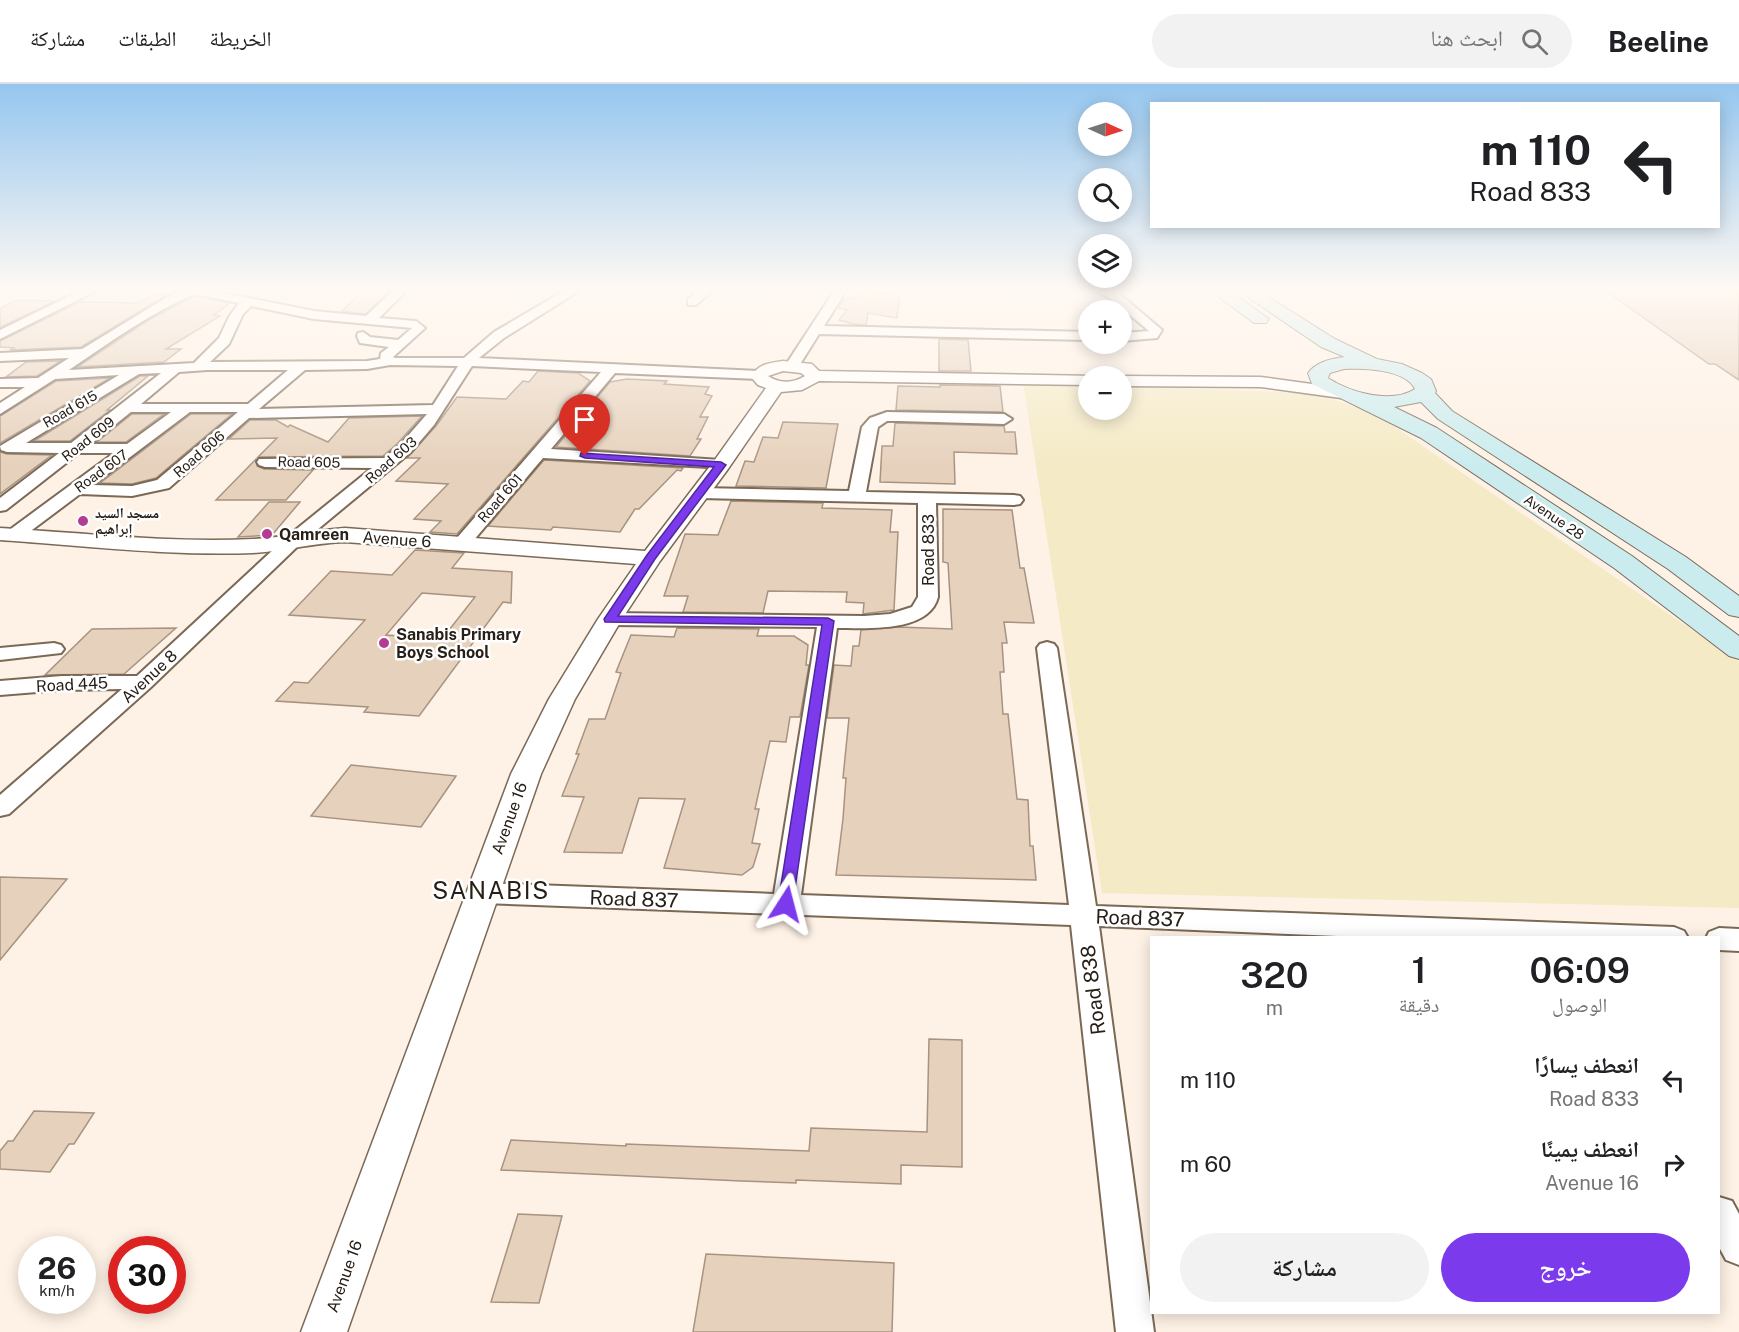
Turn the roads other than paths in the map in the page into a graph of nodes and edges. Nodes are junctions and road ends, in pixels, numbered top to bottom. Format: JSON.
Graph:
{"nodes":[{"id":1,"x":89,"y":349,"type":"edge"},
{"id":2,"x":215,"y":349,"type":"edge"},
{"id":3,"x":393,"y":349,"type":"edge"},
{"id":4,"x":483,"y":349,"type":"edge"},
{"id":5,"x":798,"y":349,"type":"edge"},
{"id":6,"x":1298,"y":349,"type":"edge"},
{"id":7,"x":1344,"y":349,"type":"edge"},
{"id":8,"x":83,"y":353,"type":"junction"},
{"id":9,"x":0,"y":357,"type":"edge"},
{"id":10,"x":1314,"y":361,"type":"junction"},
{"id":11,"x":395,"y":362,"type":"junction"},
{"id":12,"x":468,"y":362,"type":"junction"},
{"id":13,"x":301,"y":366,"type":"junction"},
{"id":14,"x":1386,"y":366,"type":"junction"},
{"id":15,"x":197,"y":367,"type":"junction"},
{"id":16,"x":612,"y":368,"type":"junction"},
{"id":17,"x":174,"y":369,"type":"junction"},
{"id":18,"x":134,"y":372,"type":"junction"},
{"id":19,"x":775,"y":375,"type":"junction"},
{"id":20,"x":815,"y":376,"type":"junction"},
{"id":21,"x":48,"y":379,"type":"junction"},
{"id":22,"x":1078,"y":380,"type":"edge"},
{"id":23,"x":1132,"y":381,"type":"edge"},
{"id":24,"x":1261,"y":382,"type":"junction"},
{"id":25,"x":0,"y":383,"type":"edge"},
{"id":26,"x":1424,"y":394,"type":"junction"},
{"id":27,"x":1351,"y":396,"type":"junction"},
{"id":28,"x":188,"y":407,"type":"junction"},
{"id":29,"x":127,"y":408,"type":"junction"},
{"id":30,"x":438,"y":409,"type":"junction"},
{"id":31,"x":0,"y":410,"type":"edge"},
{"id":32,"x":248,"y":411,"type":"junction"},
{"id":33,"x":1004,"y":419,"type":"dead end"},
{"id":34,"x":3,"y":447,"type":"edge"},
{"id":35,"x":76,"y":448,"type":"junction"},
{"id":36,"x":131,"y":449,"type":"junction"},
{"id":37,"x":539,"y":453,"type":"junction"},
{"id":38,"x":265,"y":462,"type":"dead end"},
{"id":39,"x":388,"y":463,"type":"junction"},
{"id":40,"x":721,"y":465,"type":"junction"},
{"id":41,"x":76,"y":489,"type":"junction"},
{"id":42,"x":700,"y":493,"type":"junction"},
{"id":43,"x":856,"y":497,"type":"junction"},
{"id":44,"x":927,"y":498,"type":"junction"},
{"id":45,"x":1014,"y":500,"type":"dead end"},
{"id":46,"x":0,"y":506,"type":"edge"},
{"id":47,"x":7,"y":535,"type":"edge"},
{"id":48,"x":294,"y":540,"type":"junction"},
{"id":49,"x":462,"y":543,"type":"junction"},
{"id":50,"x":651,"y":558,"type":"junction"},
{"id":51,"x":1739,"y":609,"type":"edge"},
{"id":52,"x":610,"y":619,"type":"junction"},
{"id":53,"x":828,"y":621,"type":"junction"},
{"id":54,"x":1047,"y":648,"type":"dead end"},
{"id":55,"x":54,"y":649,"type":"dead end"},
{"id":56,"x":1739,"y":650,"type":"edge"},
{"id":57,"x":0,"y":654,"type":"edge"},
{"id":58,"x":143,"y":682,"type":"junction"},
{"id":59,"x":0,"y":688,"type":"edge"},
{"id":60,"x":0,"y":808,"type":"edge"},
{"id":61,"x":482,"y":893,"type":"junction"},
{"id":62,"x":786,"y":904,"type":"junction"},
{"id":63,"x":1084,"y":916,"type":"junction"},
{"id":64,"x":1561,"y":936,"type":"edge"},
{"id":65,"x":1720,"y":939,"type":"edge"},
{"id":66,"x":1739,"y":940,"type":"edge"},
{"id":67,"x":1720,"y":1215,"type":"edge"},
{"id":68,"x":1739,"y":1248,"type":"edge"},
{"id":69,"x":324,"y":1332,"type":"edge"},
{"id":70,"x":1135,"y":1332,"type":"edge"}],
"edges":[{"from":1,"to":8,"type":"street"},
{"from":2,"to":15,"type":"street"},
{"from":3,"to":11,"type":"street"},
{"from":4,"to":12,"type":"street","name":"Road 603"},
{"from":5,"to":19,"type":"street","name":"Avenue 16"},
{"from":6,"to":10,"type":"main road"},
{"from":7,"to":14,"type":"main road"},
{"from":8,"to":9,"type":"street"},
{"from":8,"to":21,"type":"street"},
{"from":10,"to":14,"type":"main road"},
{"from":10,"to":24,"type":"street"},
{"from":10,"to":27,"type":"main road","name":"Avenue 28"},
{"from":11,"to":12,"type":"street"},
{"from":11,"to":13,"type":"street"},
{"from":12,"to":16,"type":"street"},
{"from":12,"to":30,"type":"street","name":"Road 603"},
{"from":13,"to":15,"type":"street"},
{"from":13,"to":32,"type":"street","name":"Road 606"},
{"from":14,"to":26,"type":"main road","name":"Avenue 28"},
{"from":15,"to":17,"type":"street"},
{"from":16,"to":19,"type":"street"},
{"from":16,"to":37,"type":"street","name":"Road 601"},
{"from":17,"to":18,"type":"street"},
{"from":17,"to":29,"type":"street","name":"Road 609"},
{"from":18,"to":21,"type":"street"},
{"from":18,"to":34,"type":"street","name":"Road 615"},
{"from":19,"to":20,"type":"street"},
{"from":19,"to":20,"type":"street"},
{"from":19,"to":40,"type":"street","name":"Avenue 16"},
{"from":20,"to":22,"type":"street"},
{"from":21,"to":25,"type":"street"},
{"from":21,"to":31,"type":"street"},
{"from":23,"to":24,"type":"street"},
{"from":24,"to":27,"type":"street"},
{"from":26,"to":27,"type":"main road"},
{"from":26,"to":51,"type":"main road","name":"Avenue 28"},
{"from":27,"to":56,"type":"main road","name":"Avenue 28"},
{"from":28,"to":29,"type":"street"},
{"from":28,"to":32,"type":"street"},
{"from":28,"to":36,"type":"street","name":"Road 607"},
{"from":29,"to":35,"type":"street","name":"Road 609"},
{"from":30,"to":32,"type":"street"},
{"from":30,"to":39,"type":"street","name":"Road 603"},
{"from":32,"to":41,"type":"street","name":"Road 606"},
{"from":33,"to":43,"type":"street"},
{"from":34,"to":35,"type":"street","name":"Road 615"},
{"from":35,"to":36,"type":"street","name":"Road 615"},
{"from":35,"to":46,"type":"street","name":"Road 609"},
{"from":36,"to":41,"type":"street","name":"Road 607"},
{"from":37,"to":40,"type":"street"},
{"from":37,"to":49,"type":"street","name":"Road 601"},
{"from":38,"to":39,"type":"street","name":"Road 605"},
{"from":39,"to":48,"type":"street","name":"Road 603"},
{"from":40,"to":42,"type":"street","name":"Avenue 16"},
{"from":41,"to":47,"type":"street","name":"Road 607"},
{"from":42,"to":43,"type":"street","name":"Road 833"},
{"from":42,"to":50,"type":"street","name":"Avenue 16"},
{"from":43,"to":44,"type":"street","name":"Road 833"},
{"from":44,"to":45,"type":"street","name":"Road 833"},
{"from":44,"to":53,"type":"street","name":"Road 833"},
{"from":47,"to":48,"type":"street","name":"Avenue 6"},
{"from":48,"to":49,"type":"street","name":"Avenue 6"},
{"from":48,"to":58,"type":"street","name":"Avenue 8"},
{"from":49,"to":50,"type":"street","name":"Avenue 6"},
{"from":50,"to":52,"type":"street","name":"Avenue 16"},
{"from":52,"to":53,"type":"street","name":"Road 833"},
{"from":52,"to":61,"type":"street","name":"Avenue 16"},
{"from":53,"to":62,"type":"street"},
{"from":54,"to":63,"type":"street","name":"Road 838"},
{"from":55,"to":57,"type":"street"},
{"from":58,"to":59,"type":"street","name":"Road 445"},
{"from":58,"to":60,"type":"street","name":"Avenue 8"},
{"from":61,"to":62,"type":"street","name":"Road 837"},
{"from":61,"to":69,"type":"street","name":"Avenue 16"},
{"from":62,"to":63,"type":"street","name":"Road 837"},
{"from":63,"to":64,"type":"street","name":"Road 837"},
{"from":63,"to":70,"type":"street","name":"Road 838"},
{"from":65,"to":66,"type":"street"},
{"from":67,"to":68,"type":"street"}]}
